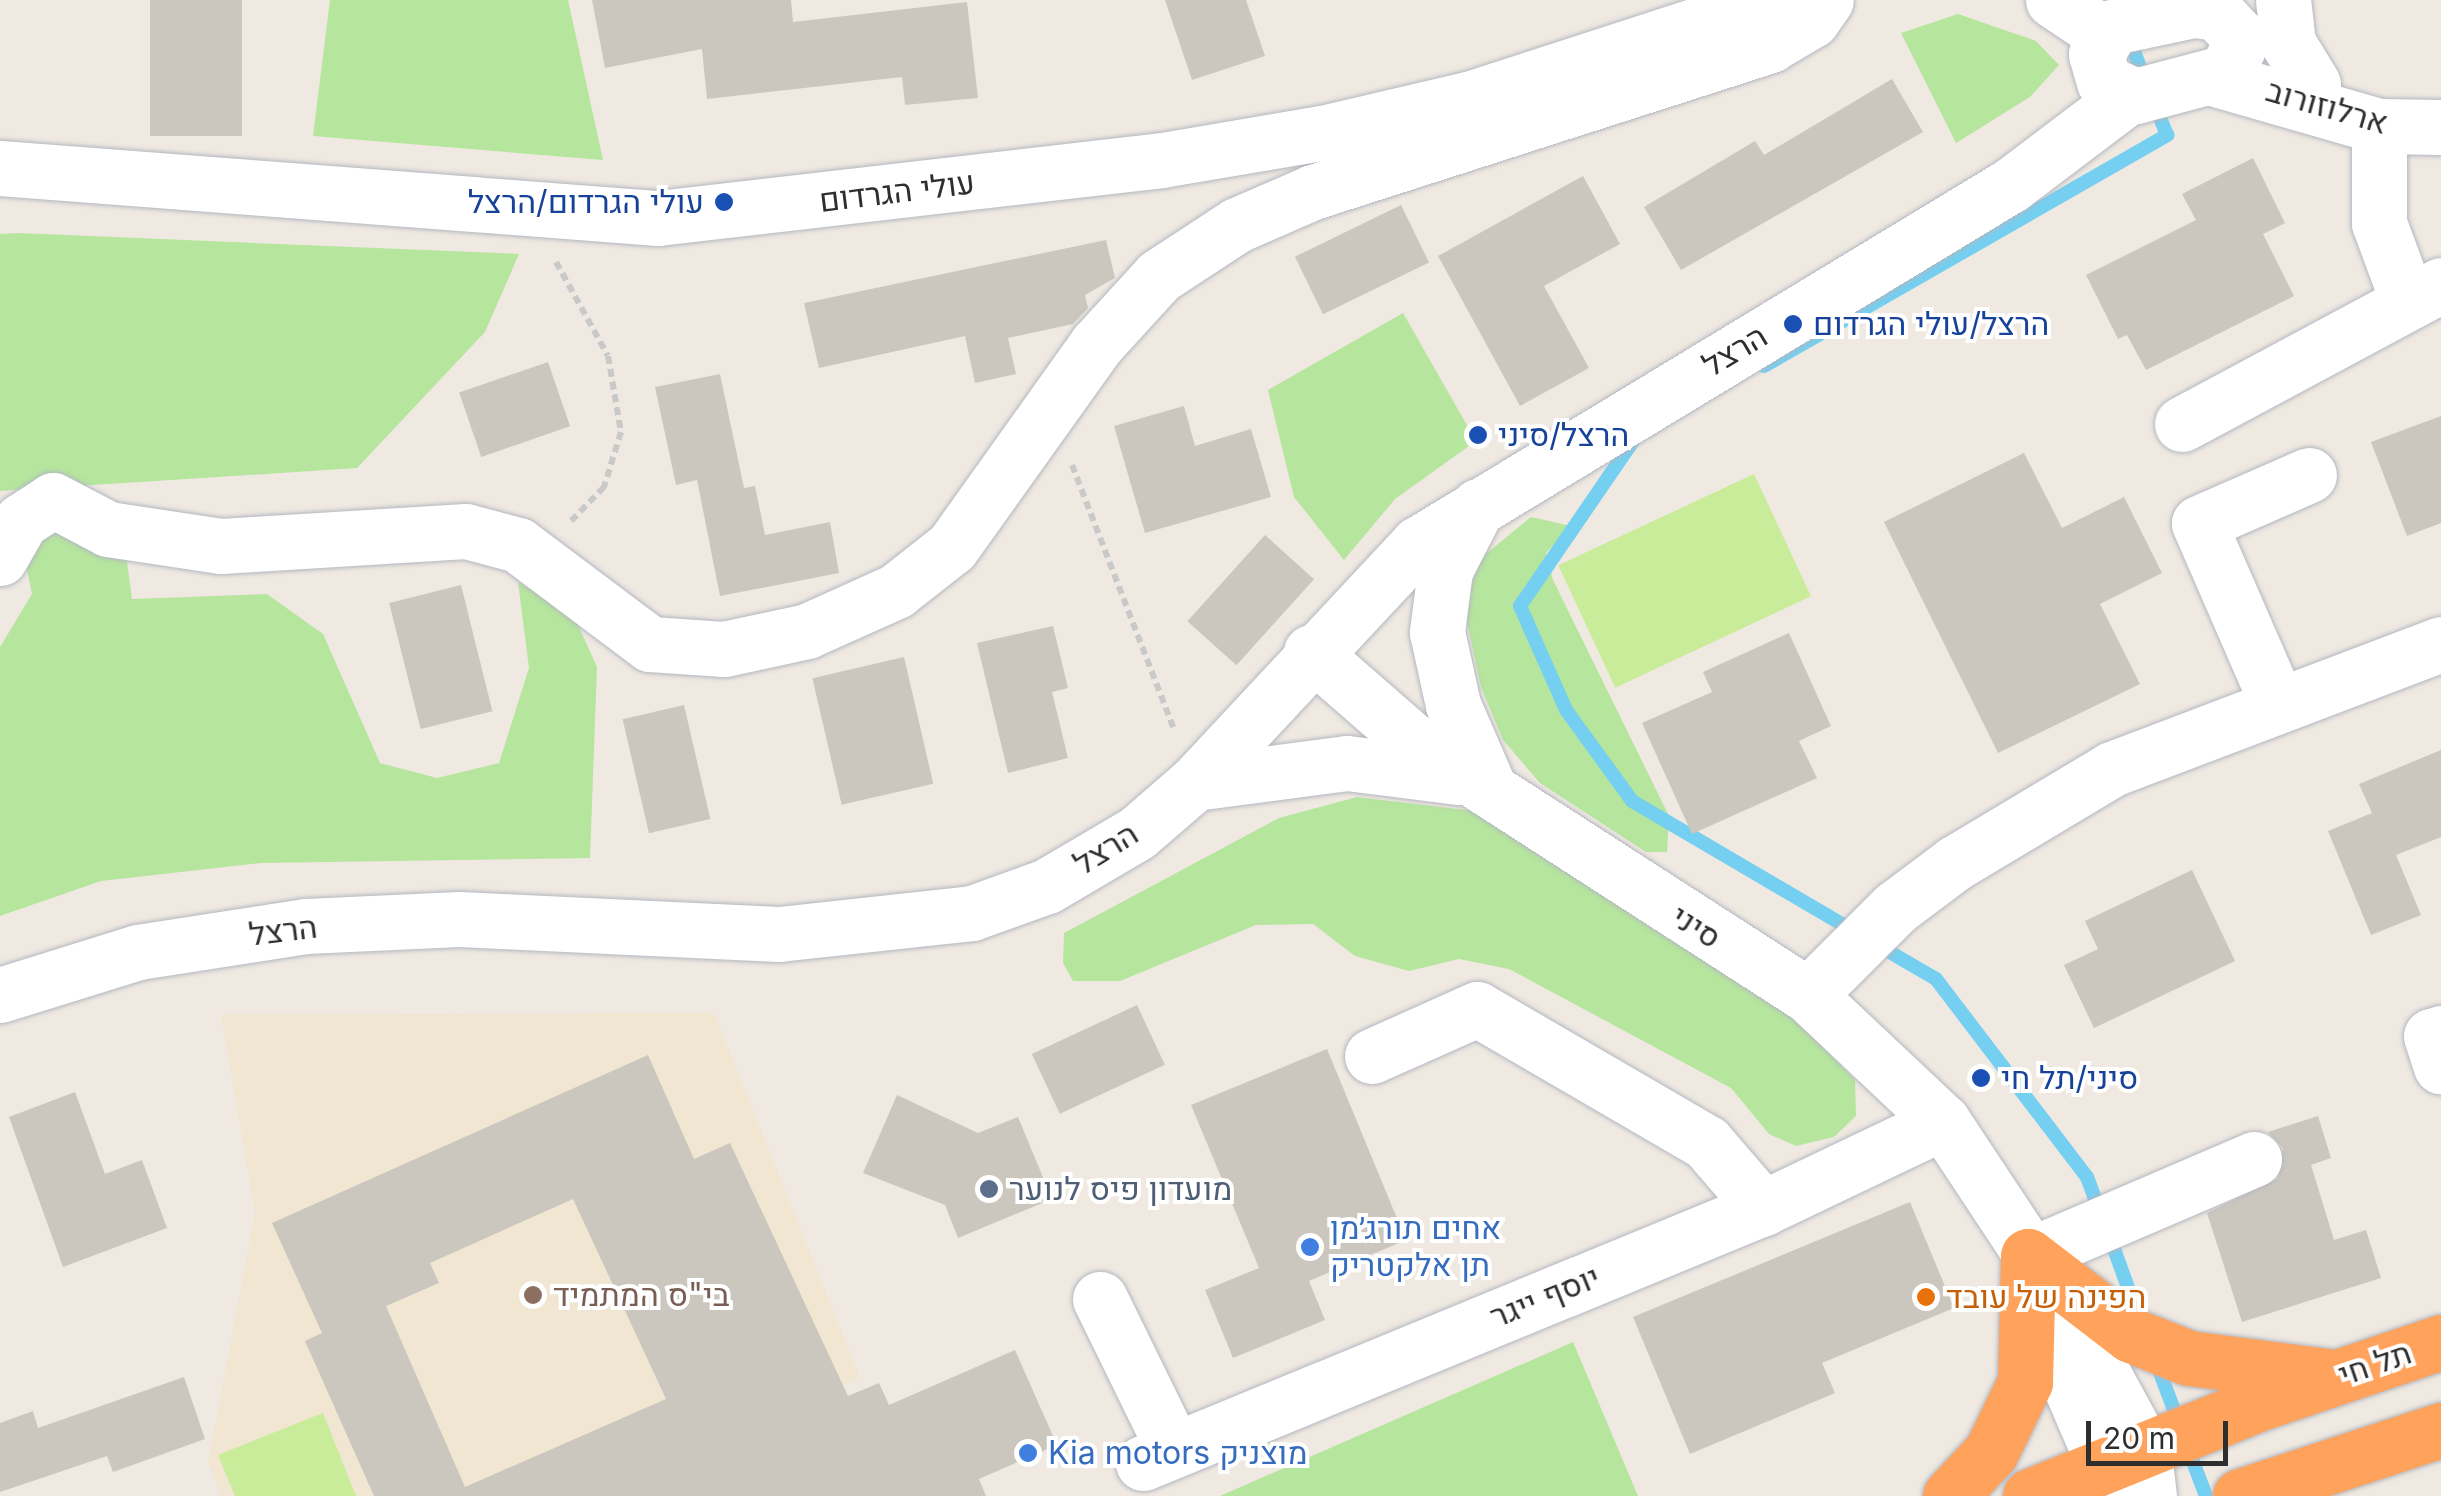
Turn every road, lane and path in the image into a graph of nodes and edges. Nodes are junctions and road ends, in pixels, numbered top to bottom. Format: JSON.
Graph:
{"nodes":[{"id":1,"x":1774,"y":0,"type":"edge"},
{"id":2,"x":1826,"y":0,"type":"edge"},
{"id":3,"x":2053,"y":0,"type":"edge"},
{"id":4,"x":2283,"y":0,"type":"edge"},
{"id":5,"x":2228,"y":28,"type":"edge"},
{"id":6,"x":2112,"y":69,"type":"junction"},
{"id":7,"x":2313,"y":84,"type":"junction"},
{"id":8,"x":2379,"y":126,"type":"junction"},
{"id":9,"x":2440,"y":127,"type":"edge"},
{"id":10,"x":0,"y":168,"type":"edge"},
{"id":11,"x":528,"y":213,"type":"junction"},
{"id":12,"x":2425,"y":294,"type":"edge"},
{"id":13,"x":1048,"y":404,"type":"junction"},
{"id":14,"x":2182,"y":424,"type":"dead end"},
{"id":15,"x":2310,"y":476,"type":"dead end"},
{"id":16,"x":1479,"y":504,"type":"junction"},
{"id":17,"x":0,"y":558,"type":"edge"},
{"id":18,"x":536,"y":558,"type":"junction"},
{"id":19,"x":2441,"y":644,"type":"edge"},
{"id":20,"x":1311,"y":652,"type":"junction"},
{"id":21,"x":2278,"y":705,"type":"junction"},
{"id":22,"x":1486,"y":781,"type":"junction"},
{"id":23,"x":1195,"y":783,"type":"junction"},
{"id":24,"x":0,"y":995,"type":"edge"},
{"id":25,"x":1808,"y":995,"type":"junction"},
{"id":26,"x":2441,"y":1033,"type":"edge"},
{"id":27,"x":1372,"y":1056,"type":"dead end"},
{"id":28,"x":2441,"y":1066,"type":"edge"},
{"id":29,"x":1943,"y":1122,"type":"junction"},
{"id":30,"x":2254,"y":1159,"type":"dead end"},
{"id":31,"x":1762,"y":1208,"type":"junction"},
{"id":32,"x":2028,"y":1256,"type":"junction"},
{"id":33,"x":1100,"y":1299,"type":"dead end"},
{"id":34,"x":2441,"y":1342,"type":"edge"},
{"id":35,"x":2336,"y":1377,"type":"junction"},
{"id":36,"x":2441,"y":1430,"type":"edge"},
{"id":37,"x":2131,"y":1476,"type":"edge"},
{"id":38,"x":1950,"y":1496,"type":"edge"},
{"id":39,"x":2030,"y":1496,"type":"edge"},
{"id":40,"x":2240,"y":1496,"type":"edge"}],
"edges":[{"from":1,"to":11,"type":"street","name":"עולי הגרדום"},
{"from":2,"to":13,"type":"street"},
{"from":3,"to":6,"type":"street"},
{"from":4,"to":7,"type":"street"},
{"from":5,"to":6,"type":"street"},
{"from":5,"to":6,"type":"street"},
{"from":5,"to":7,"type":"street","name":"ארלוזורוב"},
{"from":5,"to":8,"type":"street","name":"ארלוזורוב"},
{"from":6,"to":16,"type":"street","name":"הרצל"},
{"from":7,"to":9,"type":"street","name":"ארלוזורוב"},
{"from":8,"to":9,"type":"street","name":"ארלוזורוב"},
{"from":8,"to":12,"type":"street"},
{"from":10,"to":11,"type":"street","name":"עולי הגרדום"},
{"from":11,"to":18,"type":"path"},
{"from":12,"to":14,"type":"street"},
{"from":13,"to":18,"type":"street"},
{"from":13,"to":23,"type":"path"},
{"from":15,"to":21,"type":"street"},
{"from":16,"to":20,"type":"street","name":"הרצל"},
{"from":16,"to":22,"type":"street"},
{"from":17,"to":18,"type":"street"},
{"from":19,"to":21,"type":"street"},
{"from":20,"to":22,"type":"street","name":"סיני"},
{"from":20,"to":23,"type":"street","name":"הרצל"},
{"from":21,"to":25,"type":"street"},
{"from":22,"to":23,"type":"street"},
{"from":22,"to":25,"type":"street","name":"סיני"},
{"from":23,"to":24,"type":"street","name":"הרצל"},
{"from":25,"to":29,"type":"street","name":"סיני"},
{"from":26,"to":28,"type":"street"},
{"from":27,"to":31,"type":"street"},
{"from":29,"to":31,"type":"street","name":"יוסף ייגר"},
{"from":29,"to":32,"type":"street","name":"סיני"},
{"from":30,"to":32,"type":"street"},
{"from":31,"to":33,"type":"street","name":"יוסף ייגר"},
{"from":32,"to":35,"type":"highway"},
{"from":32,"to":37,"type":"street","name":"סיני"},
{"from":32,"to":38,"type":"highway"},
{"from":34,"to":35,"type":"highway","name":"תל חי"},
{"from":35,"to":37,"type":"highway","name":"תל חי"},
{"from":36,"to":40,"type":"highway"},
{"from":37,"to":39,"type":"highway","name":"תל חי"}]}
